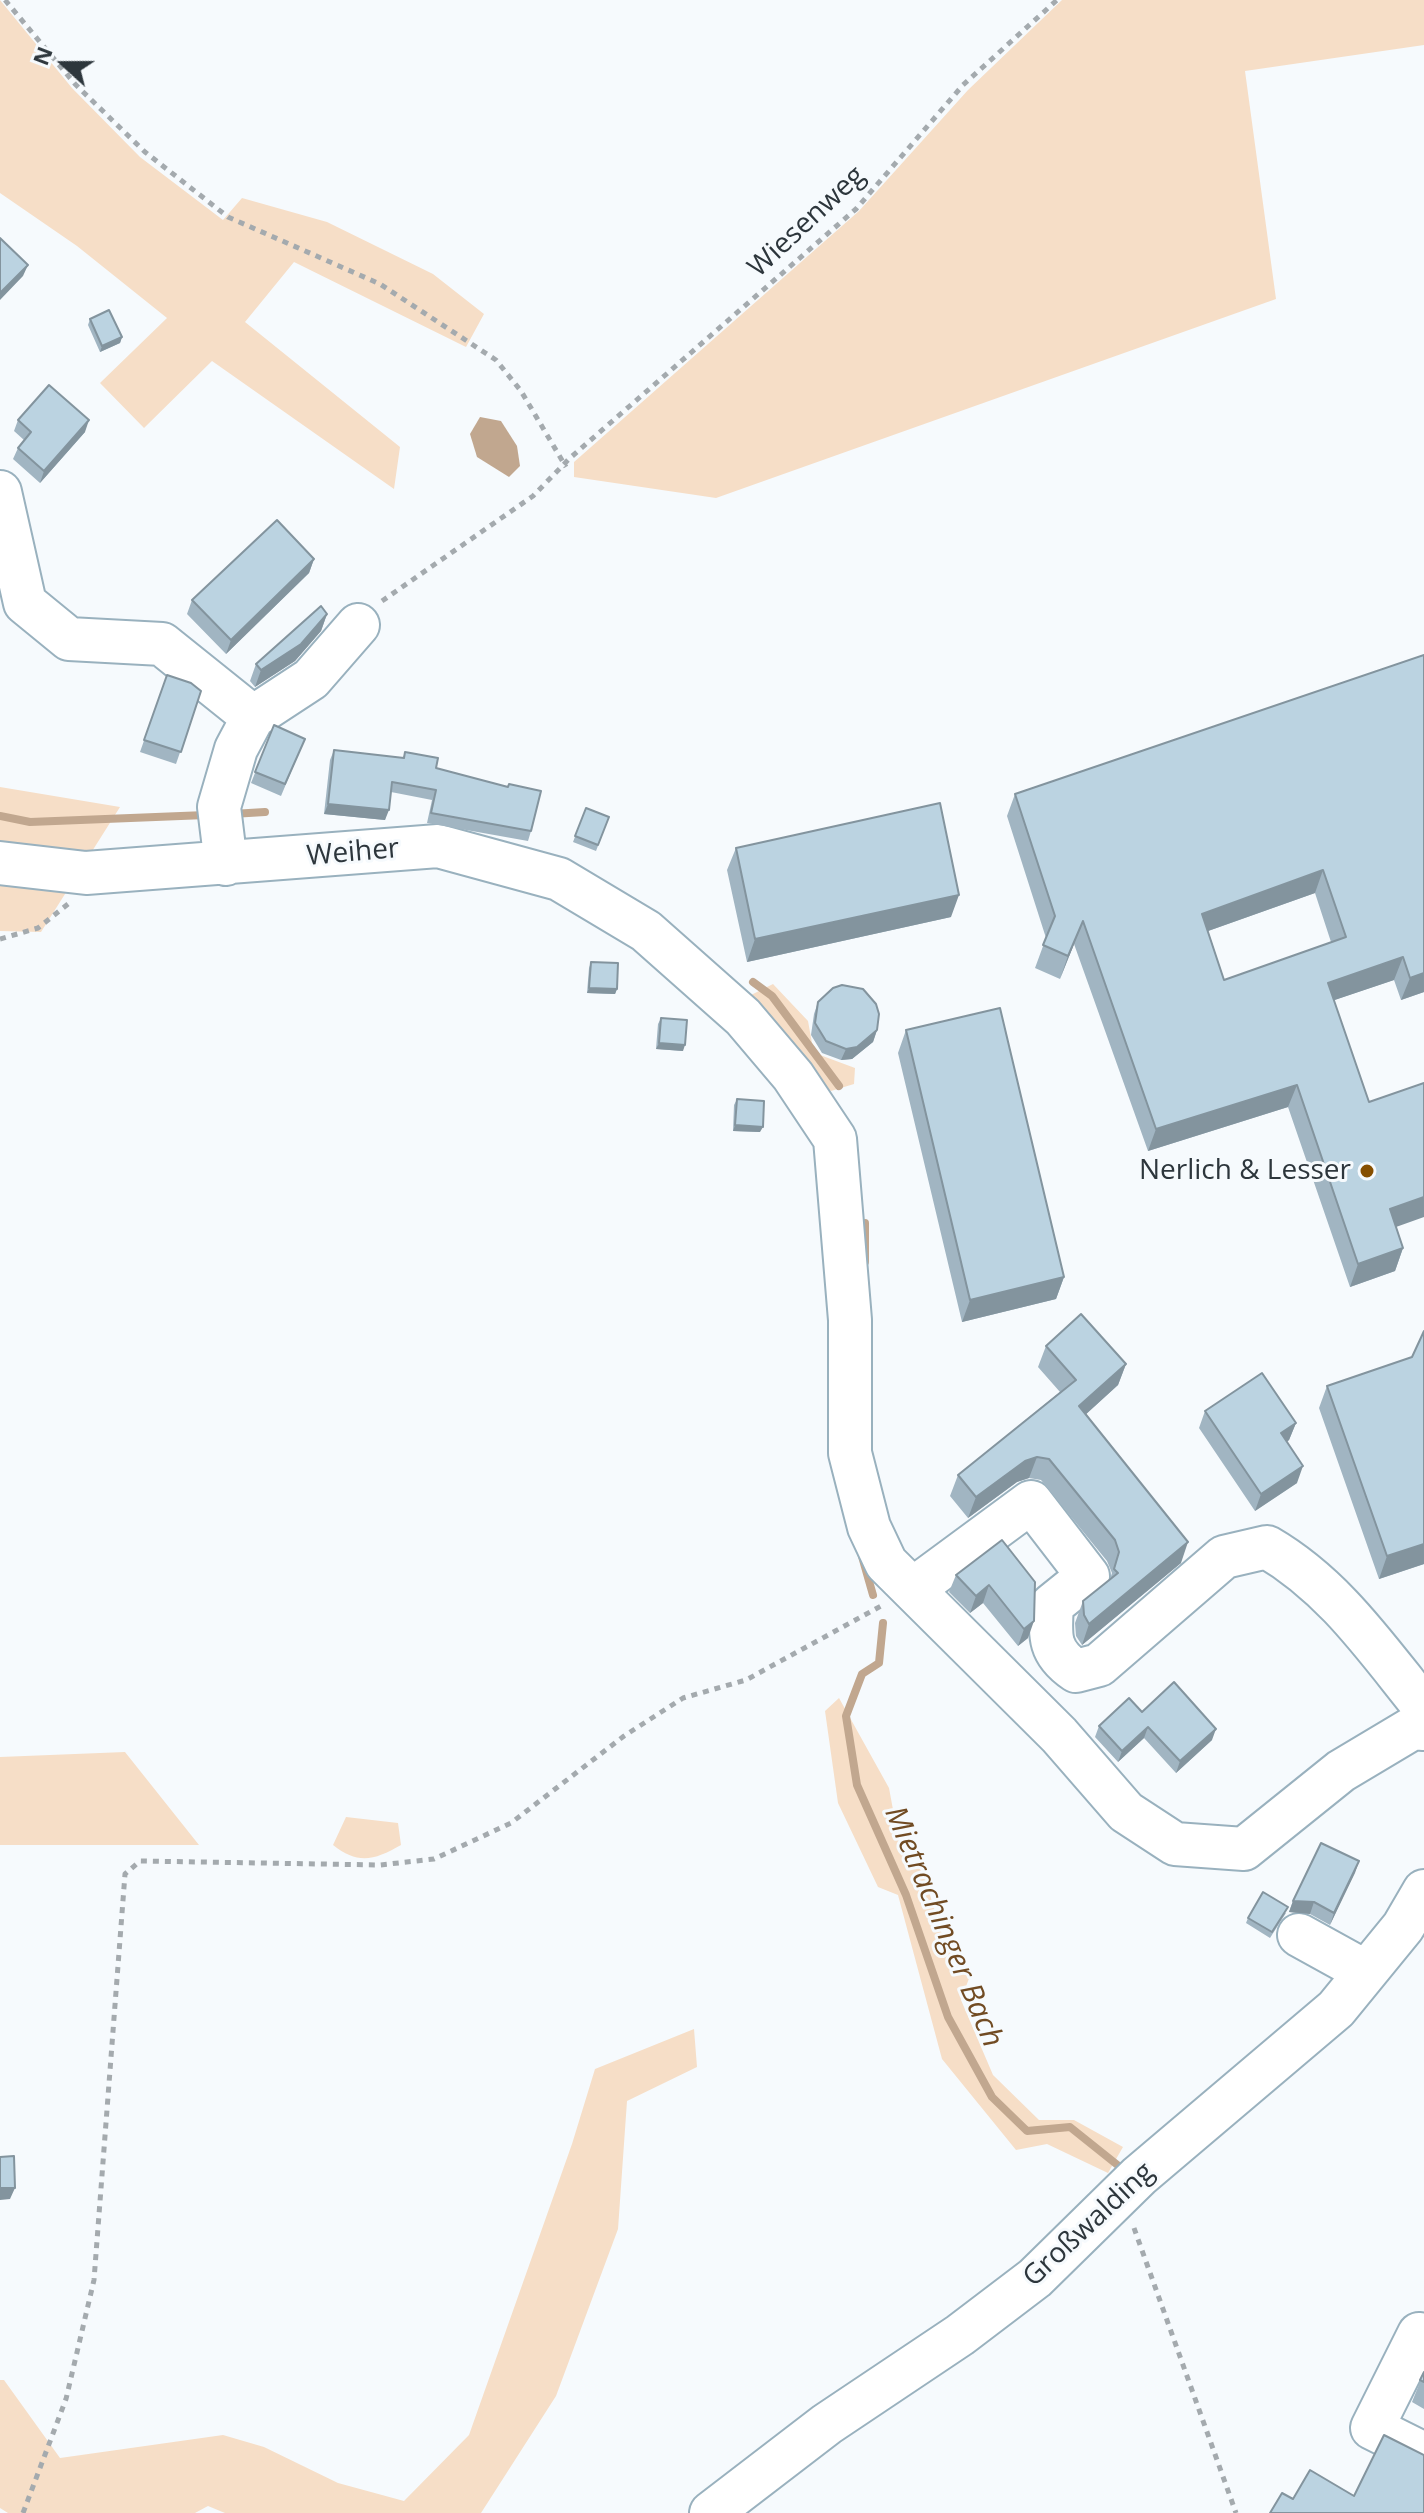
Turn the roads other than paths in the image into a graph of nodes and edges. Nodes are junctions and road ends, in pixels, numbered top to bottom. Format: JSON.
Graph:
{"nodes":[{"id":1,"x":0,"y":492,"type":"edge"},
{"id":2,"x":358,"y":625,"type":"road end"},
{"id":3,"x":253,"y":717,"type":"junction"},
{"id":4,"x":222,"y":835,"type":"junction"},
{"id":5,"x":0,"y":863,"type":"edge"},
{"id":6,"x":913,"y":1589,"type":"junction"},
{"id":7,"x":1424,"y":1707,"type":"edge"},
{"id":8,"x":1424,"y":1729,"type":"edge"},
{"id":9,"x":1424,"y":1891,"type":"edge"},
{"id":10,"x":1299,"y":1935,"type":"dead end"},
{"id":11,"x":1366,"y":1972,"type":"junction"},
{"id":12,"x":1419,"y":2334,"type":"dead end"},
{"id":13,"x":1424,"y":2454,"type":"edge"},
{"id":14,"x":711,"y":2513,"type":"edge"}],
"edges":[{"from":1,"to":3,"type":"street"},
{"from":2,"to":3,"type":"street"},
{"from":3,"to":4,"type":"street"},
{"from":4,"to":5,"type":"street","name":"Weiher"},
{"from":4,"to":6,"type":"street","name":"Weiher"},
{"from":6,"to":7,"type":"street"},
{"from":6,"to":8,"type":"street","name":"Weiher"},
{"from":9,"to":11,"type":"street","name":"Großwalding"},
{"from":10,"to":11,"type":"street"},
{"from":11,"to":14,"type":"street","name":"Großwalding"},
{"from":12,"to":13,"type":"street"}]}
